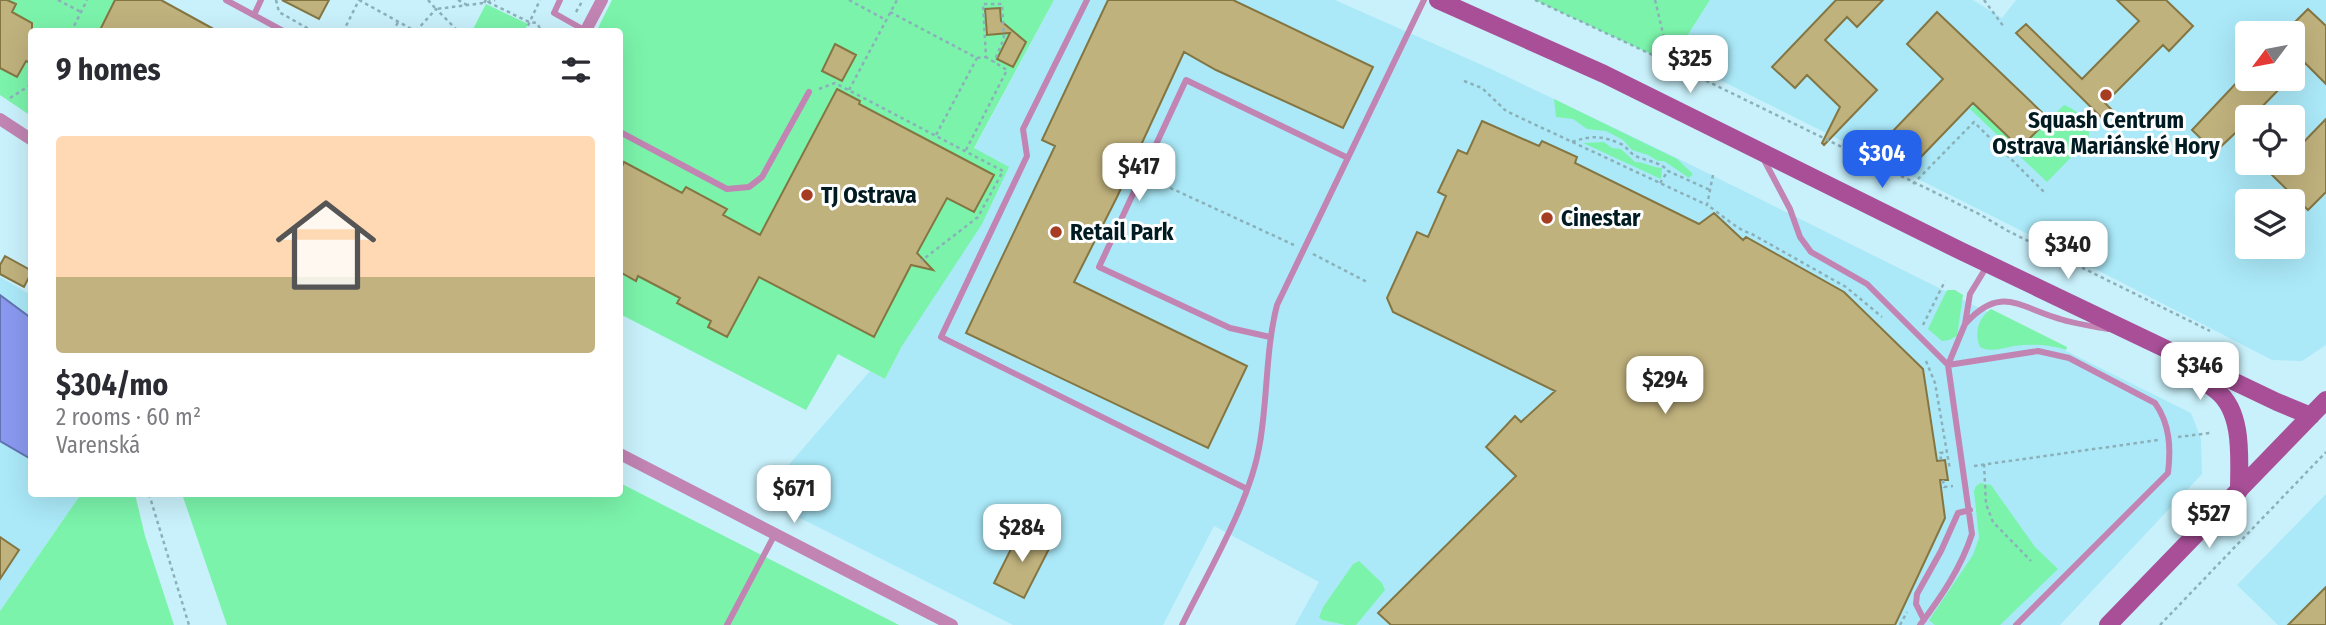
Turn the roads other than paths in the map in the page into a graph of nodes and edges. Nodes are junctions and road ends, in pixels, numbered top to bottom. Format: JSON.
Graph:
{"nodes":[{"id":1,"x":226,"y":0,"type":"edge"},
{"id":2,"x":261,"y":0,"type":"edge"},
{"id":3,"x":560,"y":0,"type":"edge"},
{"id":4,"x":602,"y":0,"type":"edge"},
{"id":5,"x":1087,"y":0,"type":"edge"},
{"id":6,"x":1424,"y":0,"type":"edge"},
{"id":7,"x":1438,"y":0,"type":"edge"},
{"id":8,"x":254,"y":15,"type":"junction"},
{"id":9,"x":278,"y":28,"type":"edge"},
{"id":10,"x":580,"y":28,"type":"edge"},
{"id":11,"x":587,"y":28,"type":"edge"},
{"id":12,"x":809,"y":92,"type":"road end"},
{"id":13,"x":0,"y":119,"type":"edge"},
{"id":14,"x":623,"y":134,"type":"edge"},
{"id":15,"x":28,"y":137,"type":"edge"},
{"id":16,"x":1759,"y":150,"type":"junction"},
{"id":17,"x":1348,"y":158,"type":"junction"},
{"id":18,"x":1988,"y":264,"type":"junction"},
{"id":19,"x":1965,"y":324,"type":"junction"},
{"id":20,"x":2131,"y":333,"type":"junction"},
{"id":21,"x":1270,"y":337,"type":"junction"},
{"id":22,"x":1948,"y":365,"type":"junction"},
{"id":23,"x":2326,"y":400,"type":"edge"},
{"id":24,"x":2311,"y":416,"type":"junction"},
{"id":25,"x":623,"y":456,"type":"edge"},
{"id":26,"x":1247,"y":489,"type":"junction"},
{"id":27,"x":2239,"y":491,"type":"junction"},
{"id":28,"x":1970,"y":510,"type":"junction"},
{"id":29,"x":775,"y":534,"type":"junction"},
{"id":30,"x":1922,"y":623,"type":"edge"},
{"id":31,"x":727,"y":625,"type":"edge"},
{"id":32,"x":953,"y":625,"type":"edge"},
{"id":33,"x":1182,"y":625,"type":"edge"},
{"id":34,"x":2016,"y":625,"type":"edge"},
{"id":35,"x":2108,"y":625,"type":"edge"}],
"edges":[{"from":1,"to":8,"type":"lane"},
{"from":2,"to":8,"type":"lane"},
{"from":3,"to":10,"type":"lane"},
{"from":4,"to":11,"type":"street"},
{"from":5,"to":26,"type":"lane"},
{"from":6,"to":17,"type":"lane"},
{"from":7,"to":16,"type":"street"},
{"from":8,"to":9,"type":"lane"},
{"from":12,"to":14,"type":"lane"},
{"from":13,"to":15,"type":"street"},
{"from":16,"to":18,"type":"street"},
{"from":16,"to":22,"type":"lane"},
{"from":17,"to":21,"type":"lane"},
{"from":17,"to":21,"type":"lane"},
{"from":18,"to":19,"type":"lane"},
{"from":18,"to":20,"type":"street"},
{"from":19,"to":20,"type":"lane"},
{"from":19,"to":22,"type":"lane"},
{"from":20,"to":24,"type":"street"},
{"from":20,"to":27,"type":"street"},
{"from":21,"to":26,"type":"lane"},
{"from":22,"to":28,"type":"lane"},
{"from":22,"to":34,"type":"lane"},
{"from":23,"to":24,"type":"street"},
{"from":24,"to":27,"type":"street"},
{"from":25,"to":29,"type":"street"},
{"from":26,"to":33,"type":"lane"},
{"from":27,"to":35,"type":"street"},
{"from":28,"to":30,"type":"lane"},
{"from":28,"to":30,"type":"lane"},
{"from":29,"to":31,"type":"lane"},
{"from":29,"to":32,"type":"street"}]}
